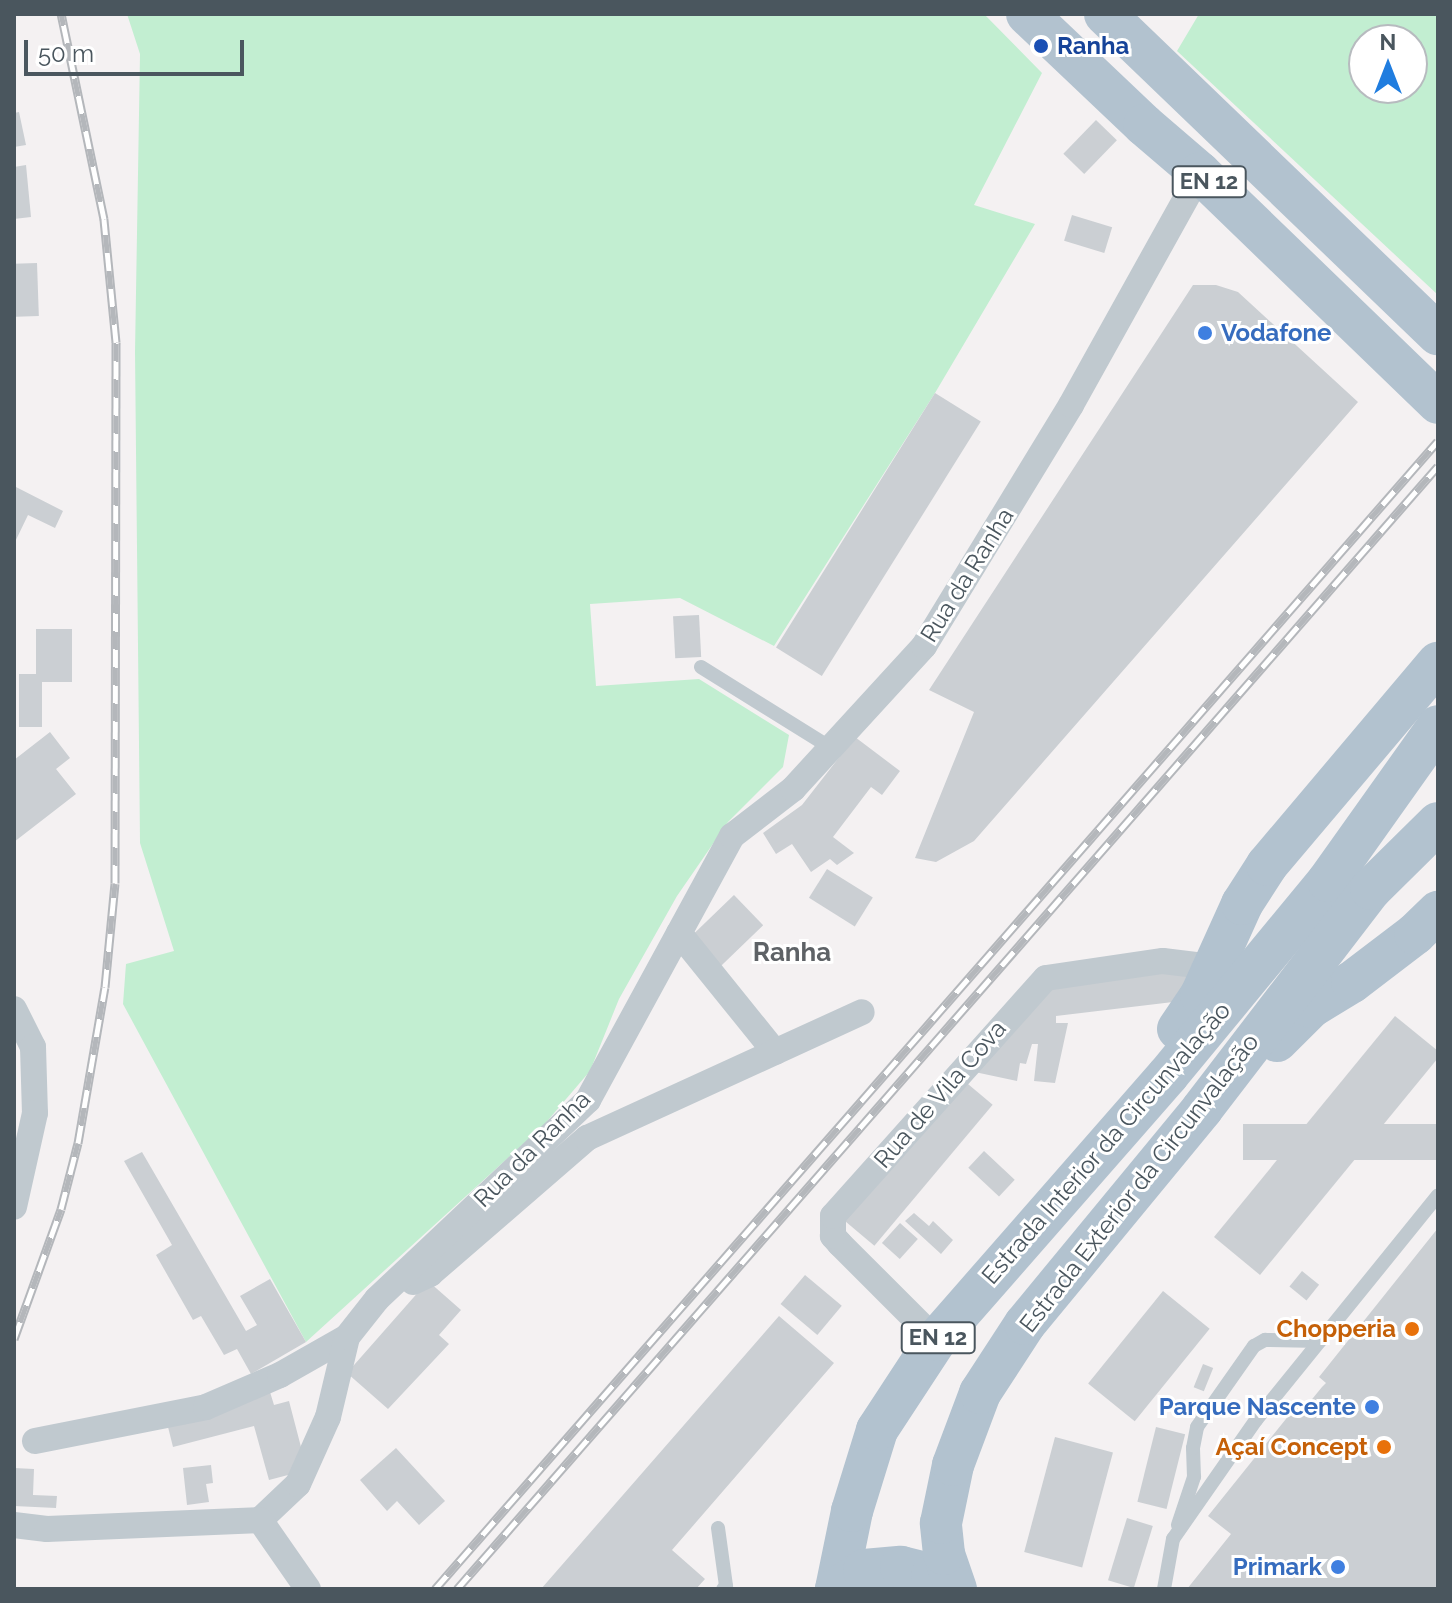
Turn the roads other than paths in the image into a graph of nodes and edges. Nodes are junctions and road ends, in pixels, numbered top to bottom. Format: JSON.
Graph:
{"nodes":[{"id":1,"x":1027,"y":14,"type":"edge"},
{"id":2,"x":1105,"y":14,"type":"edge"},
{"id":3,"x":1200,"y":173,"type":"junction"},
{"id":4,"x":1438,"y":334,"type":"edge"},
{"id":5,"x":1438,"y":403,"type":"edge"},
{"id":6,"x":1438,"y":663,"type":"edge"},
{"id":7,"x":701,"y":667,"type":"dead end"},
{"id":8,"x":1438,"y":726,"type":"edge"},
{"id":9,"x":831,"y":748,"type":"junction"},
{"id":10,"x":1438,"y":823,"type":"edge"},
{"id":11,"x":1438,"y":912,"type":"edge"},
{"id":12,"x":679,"y":933,"type":"junction"},
{"id":13,"x":1208,"y":980,"type":"junction"},
{"id":14,"x":14,"y":1009,"type":"edge"},
{"id":15,"x":862,"y":1012,"type":"dead end"},
{"id":16,"x":775,"y":1052,"type":"junction"},
{"id":17,"x":1202,"y":1109,"type":"junction"},
{"id":18,"x":1117,"y":1130,"type":"junction"},
{"id":19,"x":1438,"y":1195,"type":"edge"},
{"id":20,"x":14,"y":1207,"type":"edge"},
{"id":21,"x":377,"y":1299,"type":"junction"},
{"id":22,"x":347,"y":1337,"type":"junction"},
{"id":23,"x":936,"y":1340,"type":"junction"},
{"id":24,"x":1320,"y":1341,"type":"junction"},
{"id":25,"x":35,"y":1441,"type":"dead end"},
{"id":26,"x":260,"y":1520,"type":"junction"},
{"id":27,"x":14,"y":1525,"type":"edge"},
{"id":28,"x":718,"y":1528,"type":"dead end"},
{"id":29,"x":1173,"y":1539,"type":"junction"},
{"id":30,"x":308,"y":1589,"type":"edge"},
{"id":31,"x":723,"y":1589,"type":"edge"},
{"id":32,"x":836,"y":1589,"type":"edge"},
{"id":33,"x":949,"y":1589,"type":"edge"},
{"id":34,"x":956,"y":1589,"type":"edge"},
{"id":35,"x":1164,"y":1589,"type":"edge"}],
"edges":[{"from":1,"to":3,"type":"main road","number":"EN 12"},
{"from":2,"to":4,"type":"main road","number":"EN 12"},
{"from":3,"to":5,"type":"main road","number":"EN 12"},
{"from":3,"to":9,"type":"street","name":"Rua da Ranha"},
{"from":6,"to":13,"type":"main road"},
{"from":7,"to":9,"type":"lane"},
{"from":8,"to":18,"type":"main road","name":"Estrada Interior da Circunvalação","number":"EN 12"},
{"from":9,"to":12,"type":"street","name":"Rua da Ranha"},
{"from":10,"to":17,"type":"main road","name":"Estrada Exterior da Circunvalação","number":"EN 12"},
{"from":11,"to":17,"type":"main road"},
{"from":12,"to":16,"type":"street"},
{"from":12,"to":21,"type":"street","name":"Rua da Ranha"},
{"from":13,"to":18,"type":"main road"},
{"from":13,"to":23,"type":"street","name":"Rua de Vila Cova"},
{"from":14,"to":20,"type":"street"},
{"from":15,"to":16,"type":"street","name":"Rua da Ranha"},
{"from":16,"to":21,"type":"street","name":"Rua da Ranha"},
{"from":17,"to":34,"type":"main road","name":"Estrada Exterior da Circunvalação","number":"EN 12"},
{"from":18,"to":23,"type":"main road","name":"Estrada Interior da Circunvalação","number":"EN 12"},
{"from":19,"to":24,"type":"lane"},
{"from":21,"to":22,"type":"street","name":"Rua da Ranha"},
{"from":22,"to":25,"type":"street"},
{"from":22,"to":26,"type":"street","name":"Rua da Ranha"},
{"from":23,"to":32,"type":"main road","name":"Estrada Interior da Circunvalação","number":"EN 12"},
{"from":24,"to":29,"type":"lane"},
{"from":24,"to":29,"type":"lane"},
{"from":26,"to":27,"type":"street"},
{"from":26,"to":30,"type":"street"},
{"from":28,"to":31,"type":"lane"},
{"from":29,"to":35,"type":"lane"},
{"from":32,"to":33,"type":"main road","number":"EN 12"}]}
